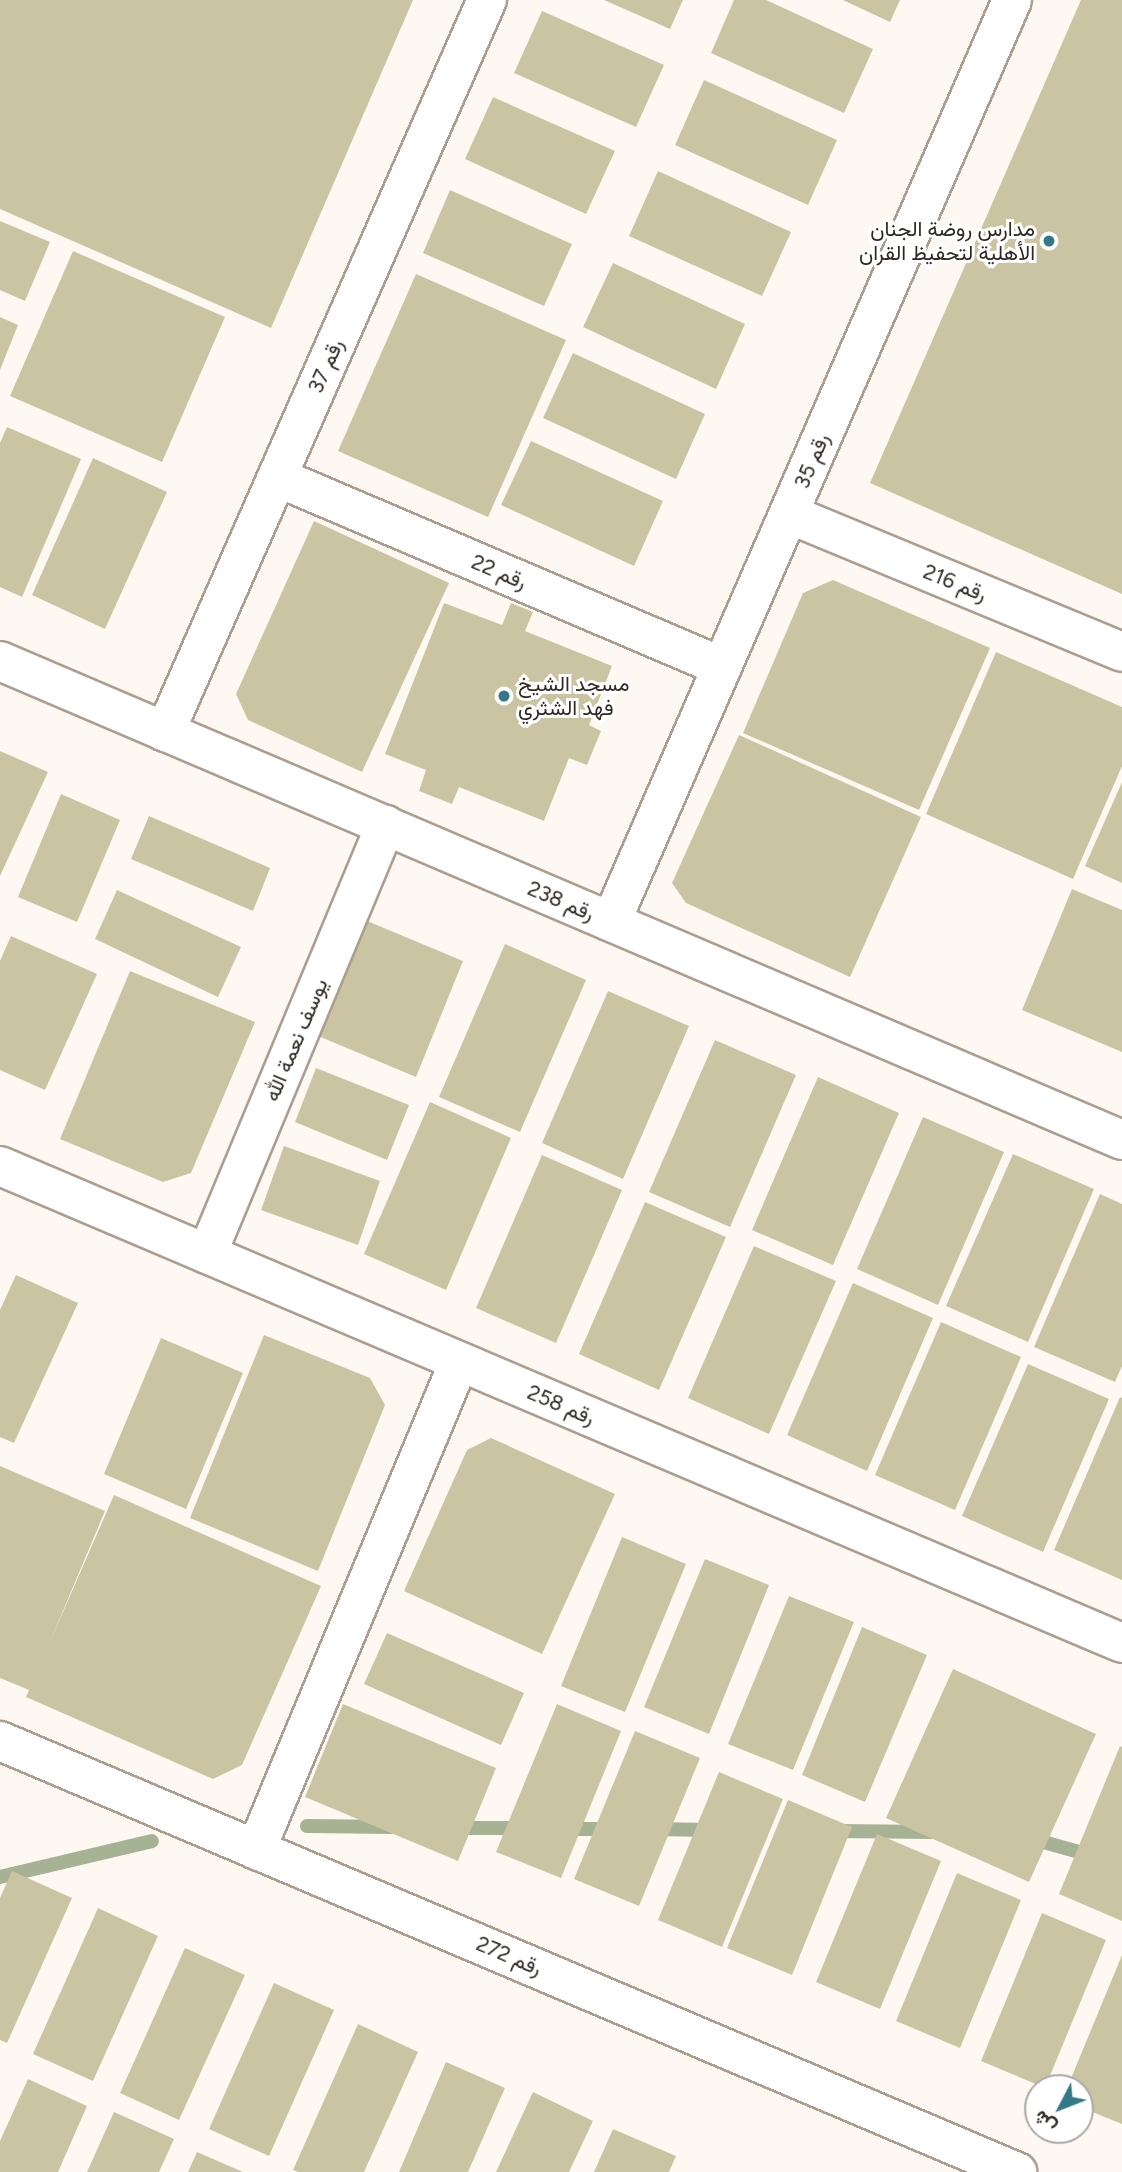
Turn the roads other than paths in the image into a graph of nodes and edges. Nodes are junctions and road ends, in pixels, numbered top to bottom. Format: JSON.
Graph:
{"nodes":[{"id":1,"x":487,"y":0,"type":"edge"},
{"id":2,"x":1012,"y":0,"type":"edge"},
{"id":3,"x":276,"y":477,"type":"junction"},
{"id":4,"x":789,"y":514,"type":"junction"},
{"id":5,"x":1122,"y":652,"type":"edge"},
{"id":6,"x":0,"y":661,"type":"edge"},
{"id":7,"x":722,"y":667,"type":"junction"},
{"id":8,"x":164,"y":732,"type":"junction"},
{"id":9,"x":386,"y":825,"type":"junction"},
{"id":10,"x":611,"y":922,"type":"junction"},
{"id":11,"x":1122,"y":1140,"type":"edge"},
{"id":12,"x":0,"y":1167,"type":"edge"},
{"id":13,"x":206,"y":1254,"type":"junction"},
{"id":14,"x":460,"y":1362,"type":"junction"},
{"id":15,"x":1122,"y":1643,"type":"edge"},
{"id":16,"x":0,"y":1741,"type":"edge"},
{"id":17,"x":256,"y":1850,"type":"junction"},
{"id":18,"x":1017,"y":2172,"type":"edge"}],
"edges":[{"from":1,"to":3,"type":"street","name":"رقم 37"},
{"from":2,"to":4,"type":"street","name":"رقم 35"},
{"from":3,"to":7,"type":"street","name":"رقم 22"},
{"from":3,"to":8,"type":"street","name":"رقم 37"},
{"from":4,"to":5,"type":"street","name":"رقم 216"},
{"from":4,"to":7,"type":"street","name":"رقم 35"},
{"from":6,"to":8,"type":"street","name":"رقم 238"},
{"from":7,"to":10,"type":"street","name":"رقم 35"},
{"from":8,"to":9,"type":"street","name":"رقم 238"},
{"from":9,"to":10,"type":"street","name":"رقم 238"},
{"from":9,"to":13,"type":"street","name":"يوسف نعمة الله"},
{"from":10,"to":11,"type":"street","name":"رقم 238"},
{"from":12,"to":13,"type":"street","name":"رقم 258"},
{"from":13,"to":14,"type":"street","name":"رقم 258"},
{"from":14,"to":15,"type":"street","name":"رقم 258"},
{"from":14,"to":17,"type":"street"},
{"from":16,"to":17,"type":"street","name":"رقم 272"},
{"from":17,"to":18,"type":"street","name":"رقم 272"}]}
